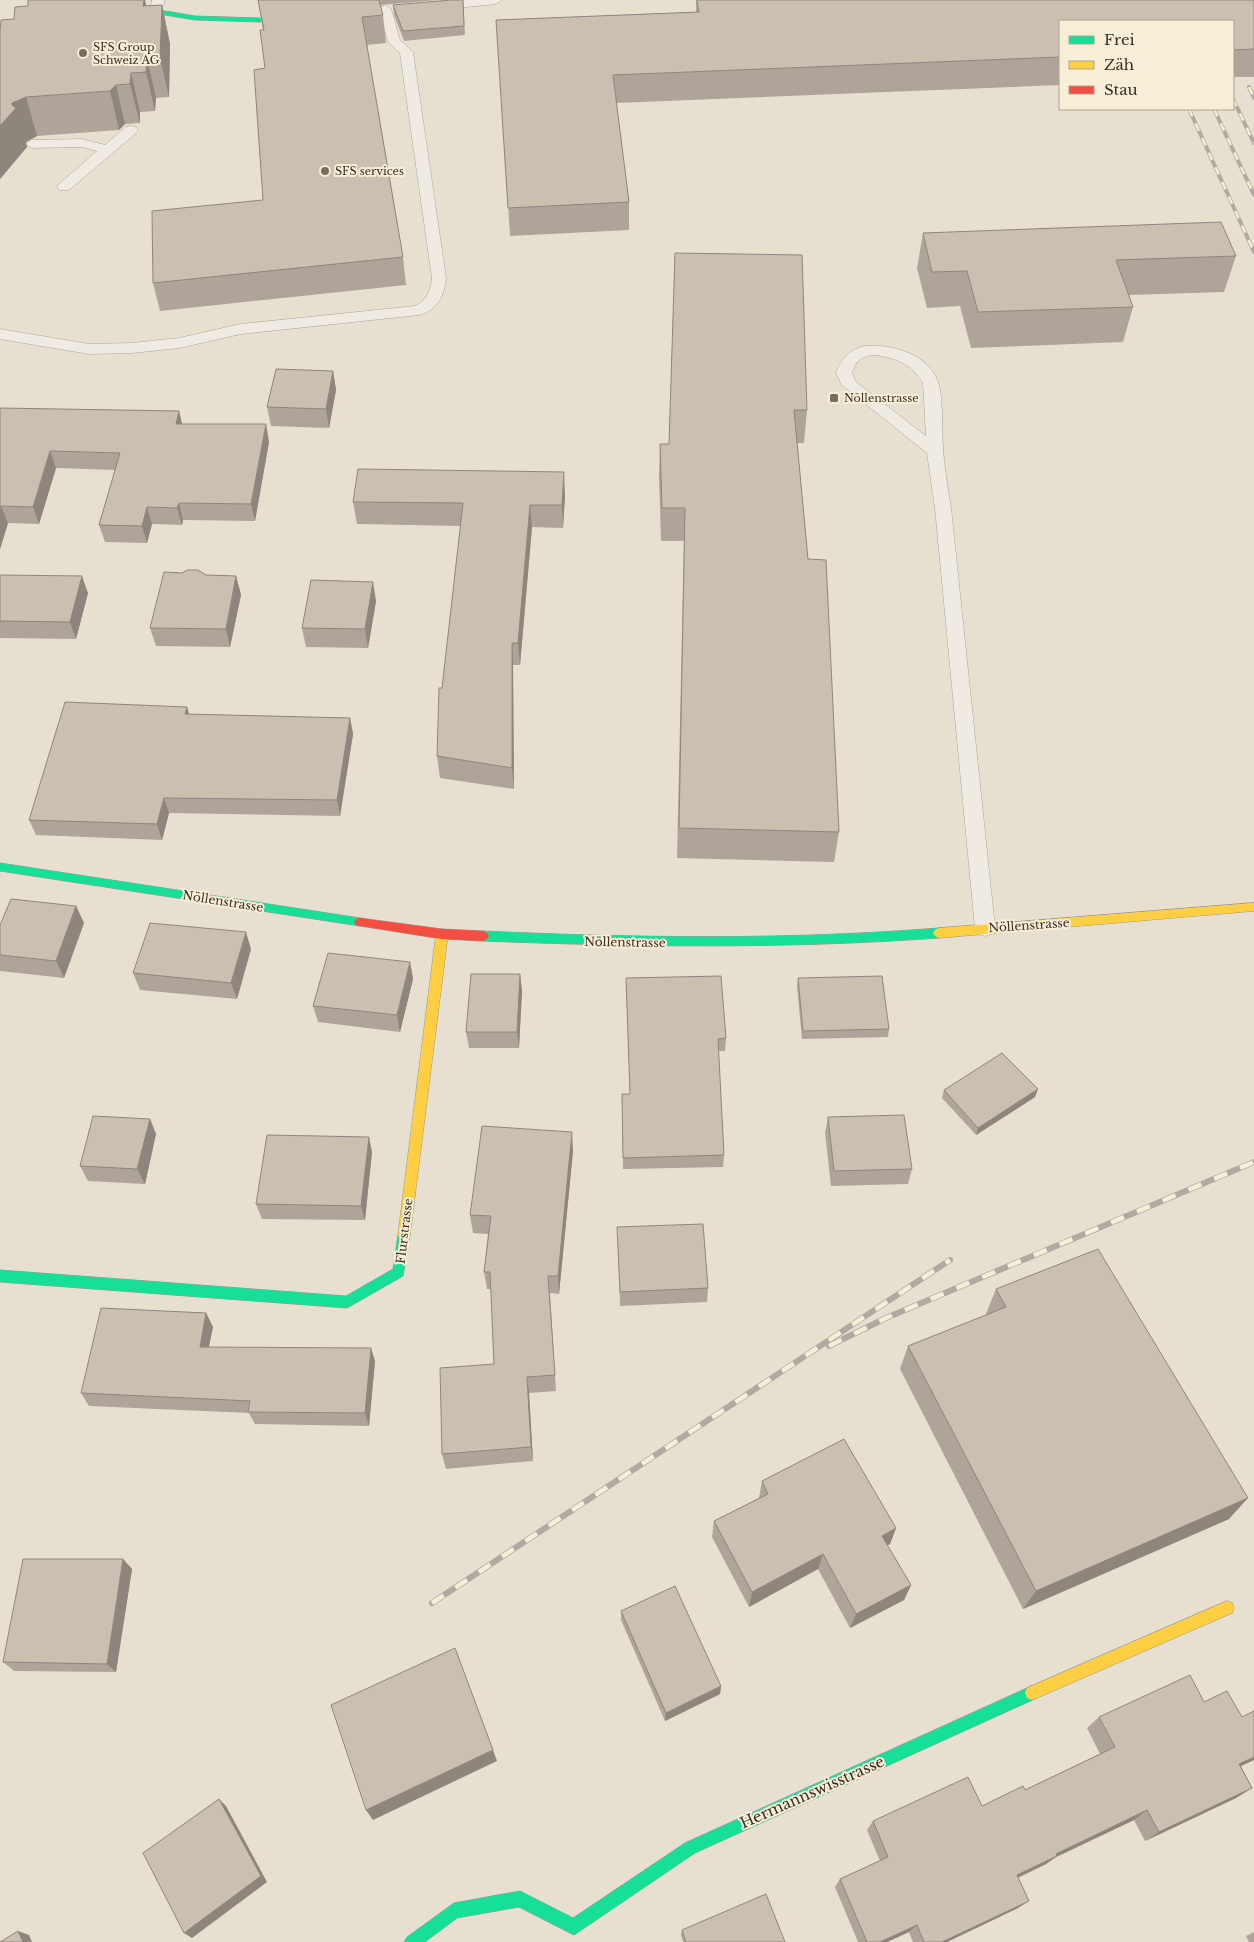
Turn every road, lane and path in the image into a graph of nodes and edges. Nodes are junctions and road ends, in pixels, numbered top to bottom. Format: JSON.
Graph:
{"nodes":[{"id":1,"x":87,"y":0,"type":"edge"},
{"id":2,"x":496,"y":0,"type":"edge"},
{"id":3,"x":154,"y":6,"type":"edge"},
{"id":4,"x":419,"y":7,"type":"edge"},
{"id":5,"x":401,"y":8,"type":"edge"},
{"id":6,"x":264,"y":20,"type":"edge"},
{"id":7,"x":131,"y":130,"type":"dead end"},
{"id":8,"x":32,"y":144,"type":"dead end"},
{"id":9,"x":108,"y":150,"type":"junction"},
{"id":10,"x":64,"y":187,"type":"dead end"},
{"id":11,"x":4,"y":331,"type":"edge"},
{"id":12,"x":935,"y":451,"type":"junction"},
{"id":13,"x":0,"y":867,"type":"edge"},
{"id":14,"x":1254,"y":907,"type":"edge"},
{"id":15,"x":985,"y":928,"type":"junction"},
{"id":16,"x":442,"y":934,"type":"junction"},
{"id":17,"x":0,"y":1276,"type":"edge"},
{"id":18,"x":1227,"y":1608,"type":"dead end"},
{"id":19,"x":412,"y":1942,"type":"edge"}],
"edges":[{"from":1,"to":3,"type":"street"},
{"from":2,"to":4,"type":"lane"},
{"from":3,"to":6,"type":"street"},
{"from":5,"to":11,"type":"lane"},
{"from":7,"to":9,"type":"lane"},
{"from":8,"to":9,"type":"lane"},
{"from":9,"to":10,"type":"lane"},
{"from":12,"to":12,"type":"lane"},
{"from":12,"to":15,"type":"lane"},
{"from":13,"to":16,"type":"street","name":"Nöllenstrasse"},
{"from":14,"to":15,"type":"street","name":"Nöllenstrasse"},
{"from":15,"to":16,"type":"street","name":"Nöllenstrasse"},
{"from":16,"to":17,"type":"street","name":"Flurstrasse"},
{"from":18,"to":19,"type":"street","name":"Hermannswisstrasse"}]}
